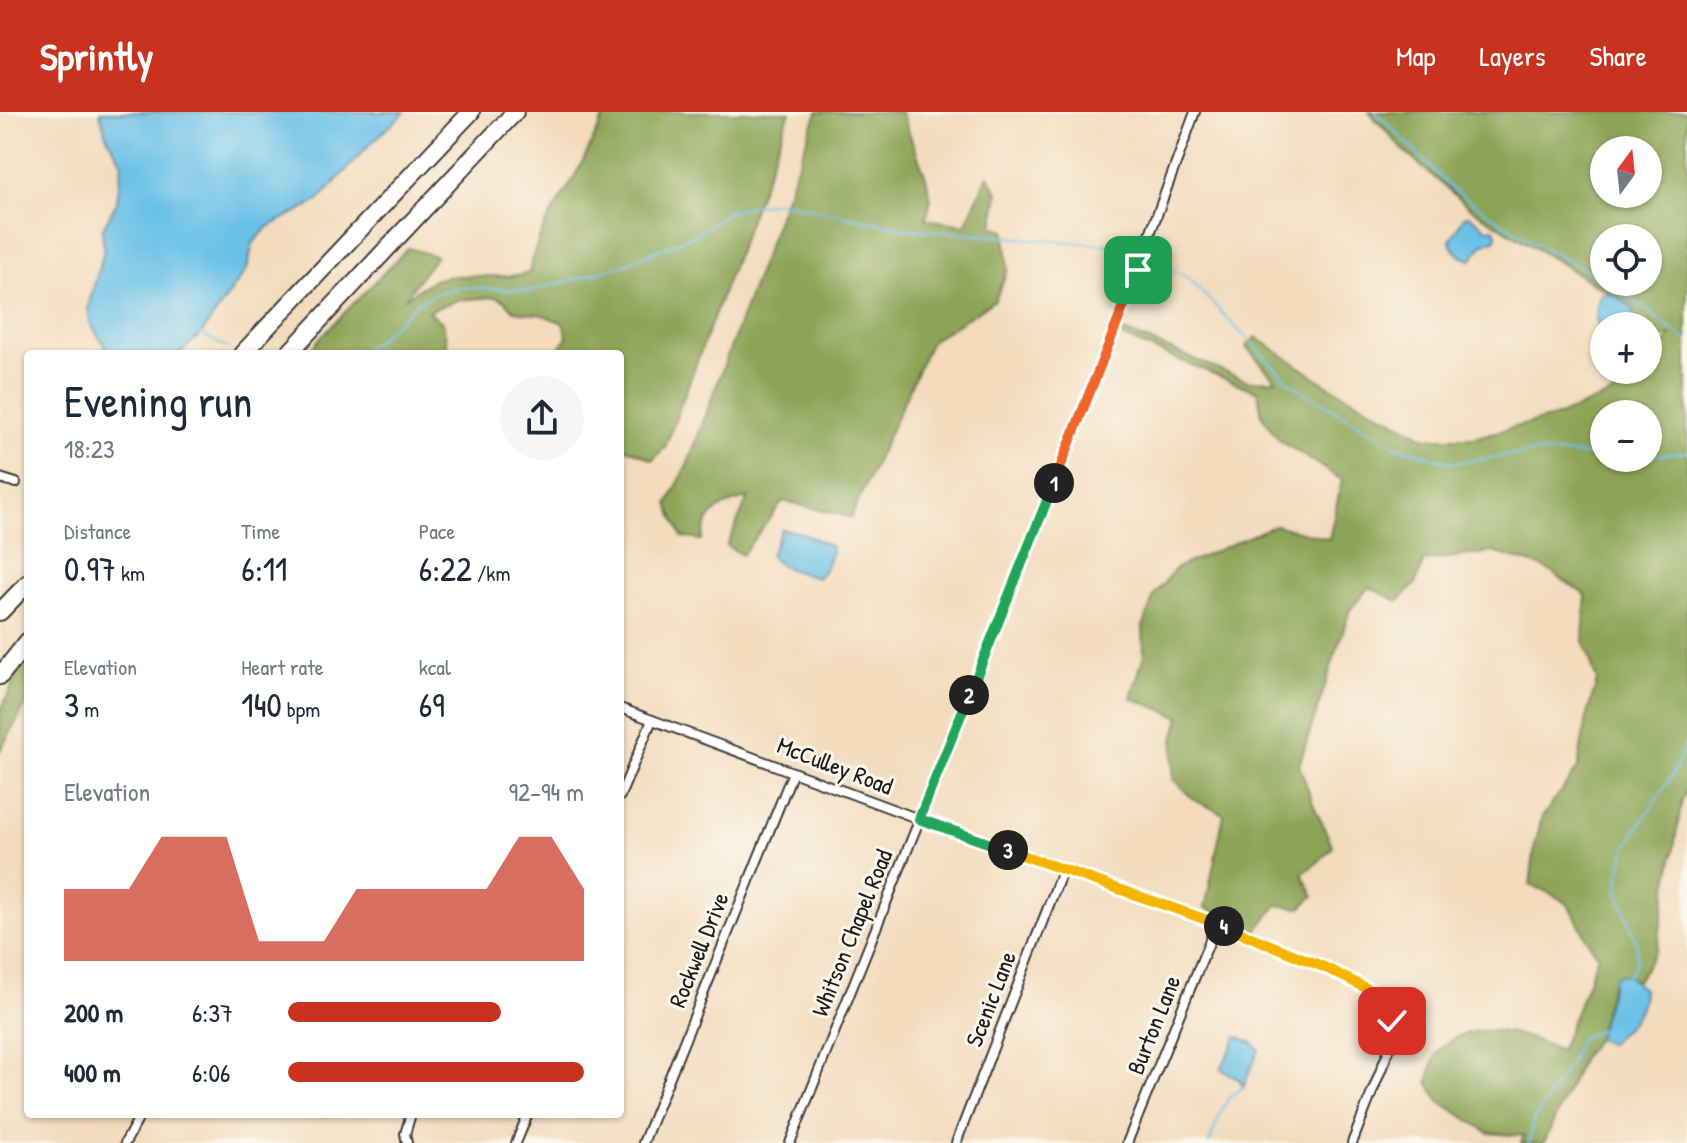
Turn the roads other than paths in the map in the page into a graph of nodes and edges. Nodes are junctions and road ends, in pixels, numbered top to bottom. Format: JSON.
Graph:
{"nodes":[{"id":1,"x":471,"y":112,"type":"edge"},
{"id":2,"x":515,"y":112,"type":"edge"},
{"id":3,"x":1195,"y":112,"type":"edge"},
{"id":4,"x":246,"y":350,"type":"edge"},
{"id":5,"x":292,"y":350,"type":"edge"},
{"id":6,"x":0,"y":478,"type":"edge"},
{"id":7,"x":16,"y":483,"type":"dead end"},
{"id":8,"x":24,"y":585,"type":"edge"},
{"id":9,"x":24,"y":586,"type":"edge"},
{"id":10,"x":0,"y":605,"type":"edge"},
{"id":11,"x":0,"y":612,"type":"edge"},
{"id":12,"x":24,"y":633,"type":"edge"},
{"id":13,"x":24,"y":646,"type":"edge"},
{"id":14,"x":0,"y":659,"type":"edge"},
{"id":15,"x":0,"y":676,"type":"edge"},
{"id":16,"x":624,"y":710,"type":"edge"},
{"id":17,"x":652,"y":720,"type":"junction"},
{"id":18,"x":793,"y":772,"type":"junction"},
{"id":19,"x":624,"y":786,"type":"edge"},
{"id":20,"x":919,"y":819,"type":"junction"},
{"id":21,"x":1063,"y":869,"type":"junction"},
{"id":22,"x":1217,"y":923,"type":"junction"},
{"id":23,"x":139,"y":1118,"type":"edge"},
{"id":24,"x":410,"y":1118,"type":"edge"},
{"id":25,"x":526,"y":1118,"type":"edge"},
{"id":26,"x":125,"y":1143,"type":"edge"},
{"id":27,"x":407,"y":1143,"type":"edge"},
{"id":28,"x":516,"y":1143,"type":"edge"},
{"id":29,"x":643,"y":1143,"type":"edge"},
{"id":30,"x":790,"y":1143,"type":"edge"},
{"id":31,"x":956,"y":1143,"type":"edge"},
{"id":32,"x":1127,"y":1143,"type":"edge"},
{"id":33,"x":1352,"y":1143,"type":"edge"}],
"edges":[{"from":1,"to":4,"type":"highway"},
{"from":2,"to":5,"type":"highway"},
{"from":3,"to":20,"type":"street","name":"Whitson Chapel Road"},
{"from":6,"to":7,"type":"street"},
{"from":8,"to":10,"type":"highway"},
{"from":9,"to":11,"type":"highway"},
{"from":12,"to":14,"type":"highway"},
{"from":13,"to":15,"type":"highway"},
{"from":16,"to":17,"type":"street","name":"McCulley Road"},
{"from":17,"to":18,"type":"street","name":"McCulley Road"},
{"from":17,"to":19,"type":"street"},
{"from":18,"to":20,"type":"street","name":"McCulley Road"},
{"from":18,"to":29,"type":"street","name":"Rockwell Drive"},
{"from":20,"to":21,"type":"street","name":"McCulley Road"},
{"from":20,"to":30,"type":"street","name":"Whitson Chapel Road"},
{"from":21,"to":22,"type":"street","name":"McCulley Road"},
{"from":21,"to":31,"type":"street","name":"Scenic Lane"},
{"from":22,"to":32,"type":"street","name":"Burton Lane"},
{"from":22,"to":33,"type":"street","name":"McCulley Road"},
{"from":23,"to":26,"type":"street"},
{"from":24,"to":27,"type":"street"},
{"from":25,"to":28,"type":"street"}]}
